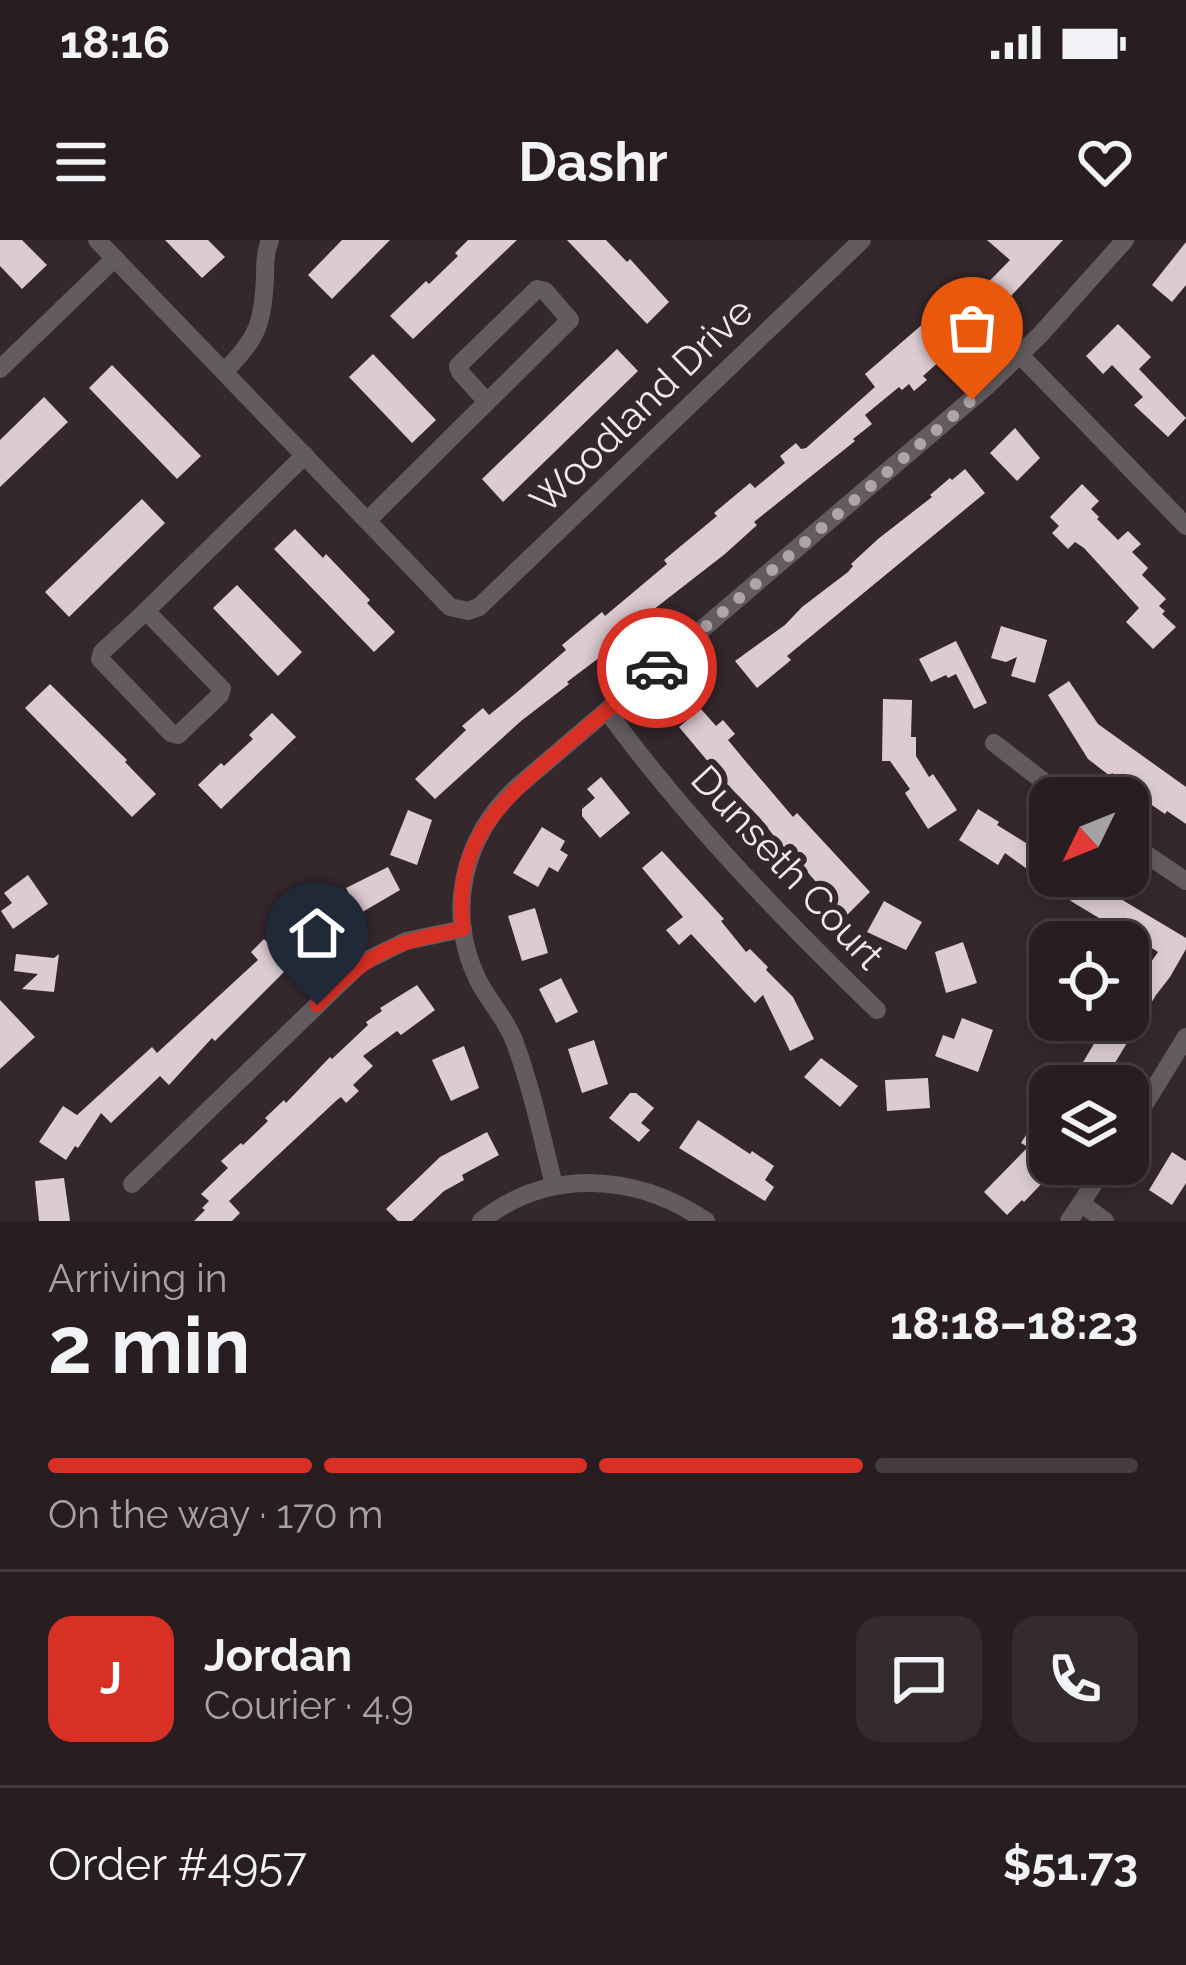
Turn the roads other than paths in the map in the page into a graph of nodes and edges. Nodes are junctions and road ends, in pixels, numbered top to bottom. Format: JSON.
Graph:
{"nodes":[{"id":1,"x":97,"y":240,"type":"edge"},
{"id":2,"x":270,"y":240,"type":"edge"},
{"id":3,"x":862,"y":240,"type":"edge"},
{"id":4,"x":1125,"y":240,"type":"edge"},
{"id":5,"x":115,"y":258,"type":"junction"},
{"id":6,"x":1019,"y":355,"type":"junction"},
{"id":7,"x":0,"y":369,"type":"edge"},
{"id":8,"x":224,"y":372,"type":"junction"},
{"id":9,"x":487,"y":402,"type":"junction"},
{"id":10,"x":304,"y":455,"type":"junction"},
{"id":11,"x":367,"y":521,"type":"junction"},
{"id":12,"x":1186,"y":526,"type":"edge"},
{"id":13,"x":146,"y":610,"type":"junction"},
{"id":14,"x":607,"y":711,"type":"junction"},
{"id":15,"x":994,"y":743,"type":"dead end"},
{"id":16,"x":1038,"y":777,"type":"edge"},
{"id":17,"x":1149,"y":856,"type":"edge"},
{"id":18,"x":1186,"y":881,"type":"edge"},
{"id":19,"x":463,"y":929,"type":"junction"},
{"id":20,"x":877,"y":1010,"type":"dead end"},
{"id":21,"x":1186,"y":1037,"type":"edge"},
{"id":22,"x":1149,"y":1097,"type":"edge"},
{"id":23,"x":132,"y":1184,"type":"dead end"},
{"id":24,"x":554,"y":1185,"type":"junction"},
{"id":25,"x":1094,"y":1185,"type":"edge"},
{"id":26,"x":1082,"y":1204,"type":"junction"},
{"id":27,"x":481,"y":1221,"type":"edge"},
{"id":28,"x":706,"y":1221,"type":"edge"},
{"id":29,"x":1069,"y":1221,"type":"edge"},
{"id":30,"x":1105,"y":1221,"type":"edge"}],
"edges":[{"from":1,"to":5,"type":"street"},
{"from":2,"to":8,"type":"street"},
{"from":3,"to":11,"type":"street","name":"Woodland Drive"},
{"from":4,"to":6,"type":"street"},
{"from":5,"to":7,"type":"street"},
{"from":5,"to":8,"type":"street"},
{"from":6,"to":12,"type":"street"},
{"from":6,"to":14,"type":"street"},
{"from":8,"to":10,"type":"street"},
{"from":9,"to":9,"type":"street"},
{"from":9,"to":11,"type":"street"},
{"from":10,"to":11,"type":"street"},
{"from":10,"to":13,"type":"street"},
{"from":13,"to":13,"type":"street"},
{"from":14,"to":19,"type":"street"},
{"from":14,"to":20,"type":"street","name":"Dunseth Court"},
{"from":15,"to":16,"type":"street"},
{"from":17,"to":18,"type":"street"},
{"from":19,"to":23,"type":"street"},
{"from":19,"to":24,"type":"street"},
{"from":21,"to":22,"type":"street"},
{"from":24,"to":27,"type":"street"},
{"from":24,"to":28,"type":"street"},
{"from":25,"to":26,"type":"street"},
{"from":26,"to":29,"type":"street"},
{"from":26,"to":30,"type":"street"}]}
